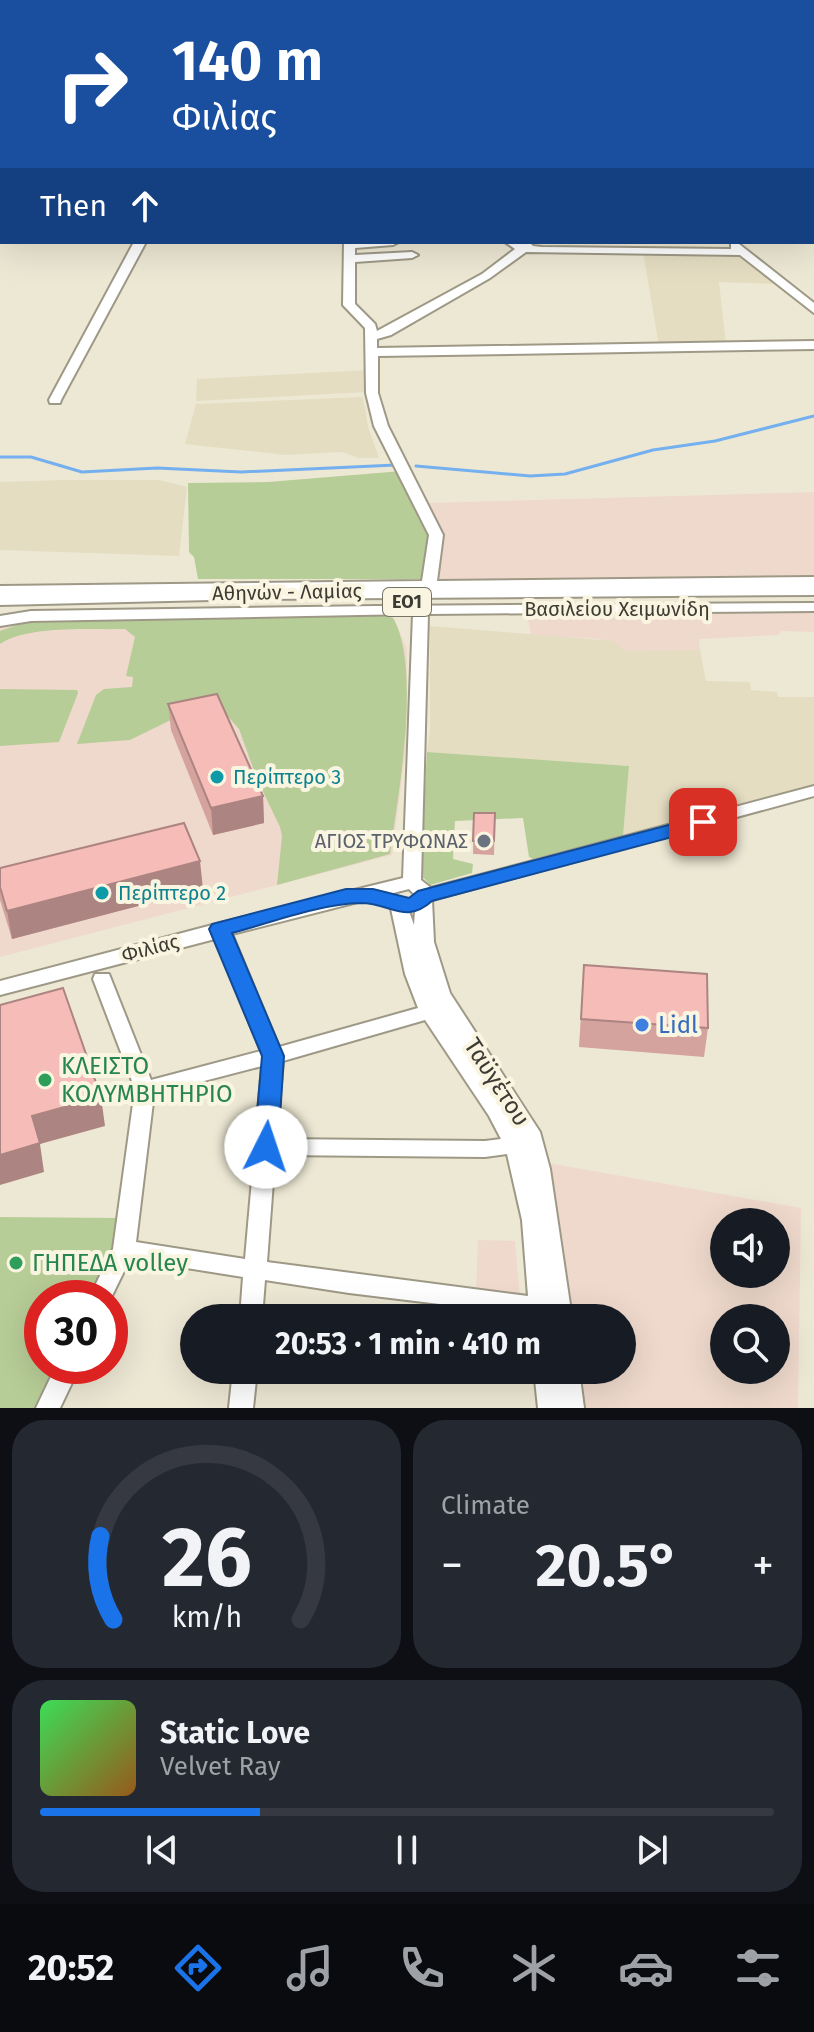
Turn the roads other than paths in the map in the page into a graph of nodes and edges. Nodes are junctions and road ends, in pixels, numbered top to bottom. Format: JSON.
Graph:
{"nodes":[{"id":1,"x":139,"y":244,"type":"edge"},
{"id":2,"x":381,"y":244,"type":"edge"},
{"id":3,"x":522,"y":244,"type":"edge"},
{"id":4,"x":734,"y":244,"type":"edge"},
{"id":5,"x":351,"y":249,"type":"edge"},
{"id":6,"x":742,"y":252,"type":"junction"},
{"id":7,"x":412,"y":255,"type":"dead end"},
{"id":8,"x":814,"y":309,"type":"edge"},
{"id":9,"x":373,"y":336,"type":"junction"},
{"id":10,"x":814,"y":345,"type":"edge"},
{"id":11,"x":372,"y":352,"type":"junction"},
{"id":12,"x":55,"y":400,"type":"dead end"},
{"id":13,"x":814,"y":581,"type":"edge"},
{"id":14,"x":429,"y":584,"type":"junction"},
{"id":15,"x":814,"y":589,"type":"edge"},
{"id":16,"x":0,"y":590,"type":"edge"},
{"id":17,"x":0,"y":599,"type":"edge"},
{"id":18,"x":814,"y":599,"type":"edge"},
{"id":19,"x":814,"y":607,"type":"edge"},
{"id":20,"x":0,"y":609,"type":"edge"},
{"id":21,"x":421,"y":610,"type":"junction"},
{"id":22,"x":0,"y":621,"type":"edge"},
{"id":23,"x":814,"y":791,"type":"edge"},
{"id":24,"x":408,"y":895,"type":"junction"},
{"id":25,"x":220,"y":929,"type":"junction"},
{"id":26,"x":102,"y":979,"type":"dead end"},
{"id":27,"x":0,"y":988,"type":"edge"},
{"id":28,"x":430,"y":1011,"type":"junction"},
{"id":29,"x":273,"y":1056,"type":"junction"},
{"id":30,"x":145,"y":1089,"type":"junction"},
{"id":31,"x":514,"y":1145,"type":"junction"},
{"id":32,"x":266,"y":1147,"type":"junction"},
{"id":33,"x":124,"y":1249,"type":"junction"},
{"id":34,"x":256,"y":1269,"type":"junction"},
{"id":35,"x":109,"y":1280,"type":"edge"},
{"id":36,"x":252,"y":1304,"type":"edge"},
{"id":37,"x":488,"y":1304,"type":"edge"},
{"id":38,"x":540,"y":1304,"type":"edge"},
{"id":39,"x":559,"y":1304,"type":"edge"},
{"id":40,"x":59,"y":1384,"type":"edge"},
{"id":41,"x":244,"y":1384,"type":"edge"},
{"id":42,"x":547,"y":1384,"type":"edge"},
{"id":43,"x":569,"y":1384,"type":"edge"},
{"id":44,"x":48,"y":1408,"type":"edge"},
{"id":45,"x":241,"y":1408,"type":"edge"},
{"id":46,"x":550,"y":1408,"type":"edge"},
{"id":47,"x":572,"y":1408,"type":"edge"}],
"edges":[{"from":1,"to":12,"type":"street"},
{"from":2,"to":5,"type":"street"},
{"from":3,"to":6,"type":"street"},
{"from":3,"to":9,"type":"street"},
{"from":4,"to":6,"type":"street"},
{"from":5,"to":7,"type":"street"},
{"from":5,"to":9,"type":"street"},
{"from":6,"to":8,"type":"street"},
{"from":9,"to":11,"type":"street"},
{"from":10,"to":11,"type":"street"},
{"from":11,"to":14,"type":"street"},
{"from":13,"to":14,"type":"street"},
{"from":14,"to":16,"type":"street"},
{"from":15,"to":17,"type":"main road","name":"Αθηνών - Λαμίας","number":"ΕΟ1"},
{"from":18,"to":20,"type":"main road","name":"Αθηνών - Λαμίας","number":"ΕΟ1"},
{"from":19,"to":21,"type":"street","name":"Βασιλείου Χειμωνίδη"},
{"from":21,"to":22,"type":"street","name":"Βασιλείου Χειμωνίδη"},
{"from":21,"to":24,"type":"street","name":"Ταϋγέτου"},
{"from":23,"to":24,"type":"street"},
{"from":24,"to":25,"type":"street","name":"Φιλίας"},
{"from":24,"to":28,"type":"street","name":"Ταϋγέτου"},
{"from":24,"to":39,"type":"street","name":"Ταϋγέτου"},
{"from":25,"to":27,"type":"street","name":"Φιλίας"},
{"from":25,"to":29,"type":"street"},
{"from":26,"to":30,"type":"street"},
{"from":28,"to":29,"type":"street"},
{"from":28,"to":31,"type":"street","name":"Ταϋγέτου"},
{"from":29,"to":30,"type":"street"},
{"from":29,"to":32,"type":"street"},
{"from":30,"to":33,"type":"street"},
{"from":31,"to":32,"type":"street"},
{"from":31,"to":38,"type":"street","name":"Ταϋγέτου"},
{"from":32,"to":34,"type":"street"},
{"from":33,"to":34,"type":"street"},
{"from":33,"to":35,"type":"street"},
{"from":34,"to":36,"type":"street"},
{"from":34,"to":37,"type":"street"},
{"from":40,"to":44,"type":"street"},
{"from":41,"to":45,"type":"street"},
{"from":42,"to":46,"type":"street"},
{"from":43,"to":47,"type":"street"}]}
